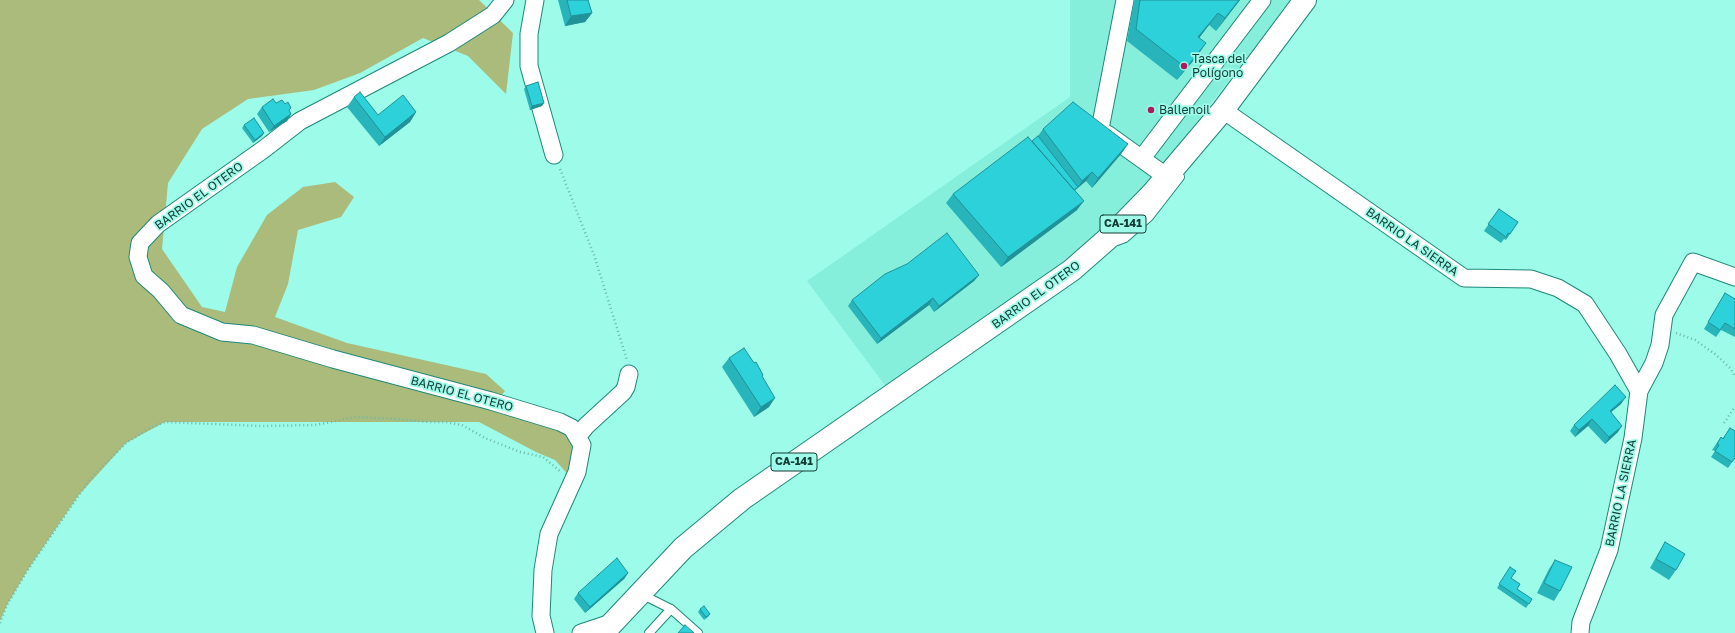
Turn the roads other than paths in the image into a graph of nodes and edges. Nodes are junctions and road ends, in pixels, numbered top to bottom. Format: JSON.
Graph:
{"nodes":[{"id":1,"x":505,"y":0,"type":"edge"},
{"id":2,"x":535,"y":0,"type":"edge"},
{"id":3,"x":1125,"y":0,"type":"edge"},
{"id":4,"x":1262,"y":0,"type":"edge"},
{"id":5,"x":1305,"y":0,"type":"edge"},
{"id":6,"x":1223,"y":110,"type":"junction"},
{"id":7,"x":1084,"y":117,"type":"edge"},
{"id":8,"x":1100,"y":129,"type":"junction"},
{"id":9,"x":1193,"y":145,"type":"junction"},
{"id":10,"x":554,"y":155,"type":"road end"},
{"id":11,"x":1142,"y":158,"type":"junction"},
{"id":12,"x":1167,"y":177,"type":"junction"},
{"id":13,"x":1099,"y":246,"type":"junction"},
{"id":14,"x":1735,"y":277,"type":"edge"},
{"id":15,"x":629,"y":374,"type":"road end"},
{"id":16,"x":1639,"y":391,"type":"junction"},
{"id":17,"x":578,"y":436,"type":"junction"},
{"id":18,"x":641,"y":591,"type":"junction"},
{"id":19,"x":671,"y":609,"type":"junction"},
{"id":20,"x":607,"y":628,"type":"edge"},
{"id":21,"x":545,"y":633,"type":"edge"},
{"id":22,"x":581,"y":633,"type":"edge"},
{"id":23,"x":649,"y":633,"type":"edge"},
{"id":24,"x":698,"y":633,"type":"edge"},
{"id":25,"x":1580,"y":633,"type":"edge"}],
"edges":[{"from":1,"to":17,"type":"street","name":"BARRIO EL OTERO"},
{"from":2,"to":10,"type":"street"},
{"from":3,"to":8,"type":"street"},
{"from":4,"to":11,"type":"street"},
{"from":5,"to":6,"type":"main road","name":"BARRIO EL OTERO","number":"CA-141"},
{"from":6,"to":9,"type":"main road","name":"BARRIO EL OTERO","number":"CA-141"},
{"from":6,"to":16,"type":"street","name":"BARRIO LA SIERRA"},
{"from":7,"to":8,"type":"street"},
{"from":8,"to":11,"type":"street"},
{"from":9,"to":12,"type":"main road","name":"BARRIO EL OTERO","number":"CA-141"},
{"from":9,"to":13,"type":"lane"},
{"from":11,"to":12,"type":"street"},
{"from":12,"to":13,"type":"main road","name":"BARRIO EL OTERO","number":"CA-141"},
{"from":13,"to":18,"type":"main road","name":"BARRIO EL OTERO","number":"CA-141"},
{"from":14,"to":16,"type":"street"},
{"from":15,"to":17,"type":"street"},
{"from":16,"to":25,"type":"street","name":"BARRIO LA SIERRA"},
{"from":17,"to":21,"type":"street"},
{"from":18,"to":19,"type":"lane"},
{"from":18,"to":20,"type":"main road","number":"CA-141"},
{"from":19,"to":23,"type":"lane"},
{"from":19,"to":24,"type":"lane"},
{"from":20,"to":22,"type":"street"}]}
